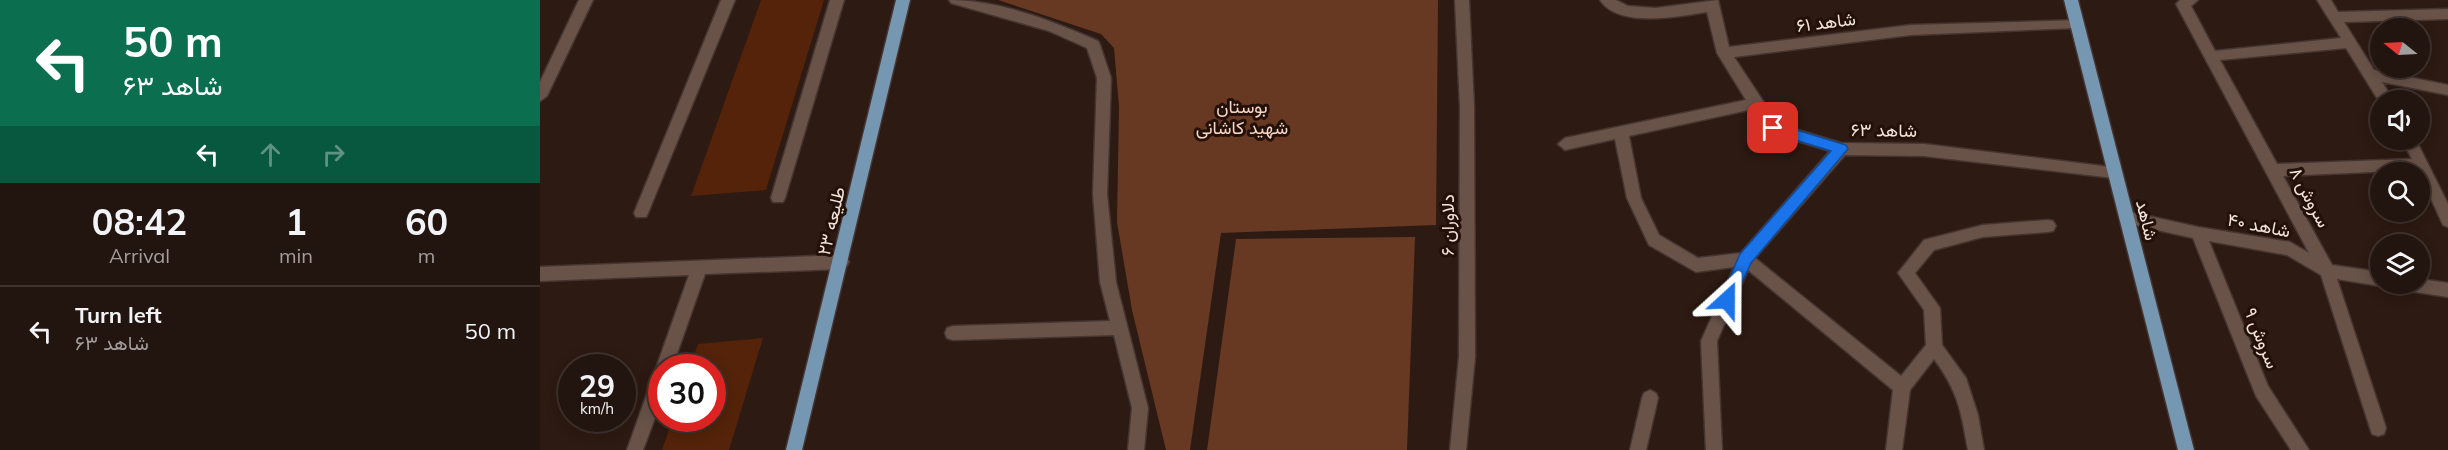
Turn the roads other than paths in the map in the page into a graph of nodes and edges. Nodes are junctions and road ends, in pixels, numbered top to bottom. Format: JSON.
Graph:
{"nodes":[{"id":1,"x":586,"y":0,"type":"edge"},
{"id":2,"x":728,"y":0,"type":"edge"},
{"id":3,"x":837,"y":0,"type":"edge"},
{"id":4,"x":903,"y":0,"type":"edge"},
{"id":5,"x":956,"y":0,"type":"edge"},
{"id":6,"x":1462,"y":0,"type":"edge"},
{"id":7,"x":1607,"y":0,"type":"edge"},
{"id":8,"x":2071,"y":0,"type":"edge"},
{"id":9,"x":2192,"y":0,"type":"edge"},
{"id":10,"x":2324,"y":0,"type":"edge"},
{"id":11,"x":1712,"y":4,"type":"edge"},
{"id":12,"x":2448,"y":14,"type":"edge"},
{"id":13,"x":2336,"y":17,"type":"junction"},
{"id":14,"x":2076,"y":23,"type":"junction"},
{"id":15,"x":2351,"y":42,"type":"junction"},
{"id":16,"x":1724,"y":53,"type":"junction"},
{"id":17,"x":2212,"y":56,"type":"junction"},
{"id":18,"x":2370,"y":74,"type":"edge"},
{"id":19,"x":2390,"y":78,"type":"edge"},
{"id":20,"x":2448,"y":90,"type":"edge"},
{"id":21,"x":540,"y":96,"type":"edge"},
{"id":22,"x":1756,"y":103,"type":"junction"},
{"id":23,"x":1621,"y":132,"type":"junction"},
{"id":24,"x":1565,"y":144,"type":"dead end"},
{"id":25,"x":1841,"y":149,"type":"junction"},
{"id":26,"x":2370,"y":166,"type":"edge"},
{"id":27,"x":2274,"y":170,"type":"junction"},
{"id":28,"x":2114,"y":172,"type":"junction"},
{"id":29,"x":2430,"y":180,"type":"edge"},
{"id":30,"x":778,"y":198,"type":"dead end"},
{"id":31,"x":640,"y":213,"type":"dead end"},
{"id":32,"x":2126,"y":217,"type":"junction"},
{"id":33,"x":2448,"y":221,"type":"edge"},
{"id":34,"x":2048,"y":226,"type":"dead end"},
{"id":35,"x":2198,"y":233,"type":"junction"},
{"id":36,"x":1745,"y":259,"type":"junction"},
{"id":37,"x":842,"y":262,"type":"junction"},
{"id":38,"x":699,"y":268,"type":"junction"},
{"id":39,"x":2327,"y":271,"type":"junction"},
{"id":40,"x":540,"y":274,"type":"edge"},
{"id":41,"x":2370,"y":277,"type":"edge"},
{"id":42,"x":2430,"y":287,"type":"edge"},
{"id":43,"x":2448,"y":290,"type":"edge"},
{"id":44,"x":1120,"y":327,"type":"junction"},
{"id":45,"x":953,"y":333,"type":"dead end"},
{"id":46,"x":1934,"y":347,"type":"junction"},
{"id":47,"x":669,"y":354,"type":"edge"},
{"id":48,"x":1902,"y":387,"type":"junction"},
{"id":49,"x":1650,"y":398,"type":"dead end"},
{"id":50,"x":648,"y":412,"type":"edge"},
{"id":51,"x":2378,"y":428,"type":"dead end"},
{"id":52,"x":634,"y":450,"type":"edge"},
{"id":53,"x":794,"y":450,"type":"edge"},
{"id":54,"x":1136,"y":450,"type":"edge"},
{"id":55,"x":1458,"y":450,"type":"edge"},
{"id":56,"x":1638,"y":450,"type":"edge"},
{"id":57,"x":1714,"y":450,"type":"edge"},
{"id":58,"x":1894,"y":450,"type":"edge"},
{"id":59,"x":1976,"y":450,"type":"edge"},
{"id":60,"x":2186,"y":450,"type":"edge"},
{"id":61,"x":2301,"y":450,"type":"edge"}],
"edges":[{"from":1,"to":21,"type":"street"},
{"from":2,"to":31,"type":"street"},
{"from":3,"to":30,"type":"street"},
{"from":4,"to":37,"type":"main road","name":"طلیعه ۲۳"},
{"from":5,"to":44,"type":"street"},
{"from":6,"to":55,"type":"street","name":"دلاوران ۶"},
{"from":7,"to":11,"type":"street"},
{"from":8,"to":14,"type":"main road","name":"شاهد"},
{"from":9,"to":17,"type":"street","name":"سروش ۸"},
{"from":10,"to":13,"type":"street"},
{"from":11,"to":16,"type":"street","name":"شاهد ۶۳"},
{"from":12,"to":13,"type":"street"},
{"from":13,"to":15,"type":"street"},
{"from":14,"to":16,"type":"street","name":"شاهد ۶۱"},
{"from":14,"to":28,"type":"main road","name":"شاهد"},
{"from":15,"to":17,"type":"street"},
{"from":15,"to":18,"type":"street"},
{"from":16,"to":22,"type":"street","name":"شاهد ۶۳"},
{"from":17,"to":27,"type":"street","name":"سروش ۸"},
{"from":19,"to":20,"type":"street"},
{"from":22,"to":23,"type":"street"},
{"from":22,"to":25,"type":"street","name":"شاهد ۶۳"},
{"from":23,"to":24,"type":"street"},
{"from":23,"to":36,"type":"street"},
{"from":25,"to":28,"type":"street","name":"شاهد ۶۳"},
{"from":25,"to":36,"type":"street"},
{"from":26,"to":27,"type":"street"},
{"from":27,"to":39,"type":"street","name":"سروش ۸"},
{"from":28,"to":32,"type":"main road","name":"شاهد"},
{"from":29,"to":33,"type":"street"},
{"from":32,"to":35,"type":"street","name":"شاهد ۴۰"},
{"from":32,"to":60,"type":"main road","name":"شاهد"},
{"from":34,"to":46,"type":"street"},
{"from":35,"to":39,"type":"street","name":"شاهد ۴۰"},
{"from":35,"to":61,"type":"street","name":"سروش ۹"},
{"from":36,"to":48,"type":"street"},
{"from":36,"to":57,"type":"street"},
{"from":37,"to":38,"type":"street"},
{"from":37,"to":53,"type":"main road","name":"طلیعه ۲۳"},
{"from":38,"to":40,"type":"street"},
{"from":38,"to":47,"type":"street"},
{"from":39,"to":41,"type":"street","name":"شاهد ۴۰"},
{"from":39,"to":51,"type":"street","name":"سروش ۸"},
{"from":42,"to":43,"type":"street"},
{"from":44,"to":45,"type":"street"},
{"from":44,"to":54,"type":"street"},
{"from":46,"to":48,"type":"street"},
{"from":46,"to":59,"type":"street"},
{"from":48,"to":58,"type":"street"},
{"from":49,"to":56,"type":"street"},
{"from":50,"to":52,"type":"street"}]}
